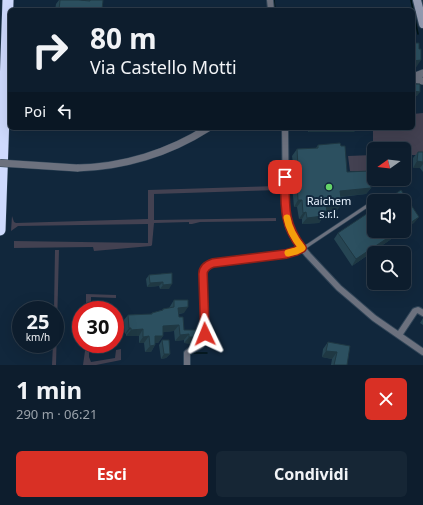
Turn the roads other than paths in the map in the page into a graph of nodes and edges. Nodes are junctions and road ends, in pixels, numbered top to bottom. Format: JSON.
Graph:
{"nodes":[{"id":1,"x":8,"y":0,"type":"edge"},
{"id":2,"x":417,"y":0,"type":"edge"},
{"id":3,"x":423,"y":24,"type":"edge"},
{"id":4,"x":205,"y":130,"type":"edge"},
{"id":5,"x":285,"y":130,"type":"edge"},
{"id":6,"x":0,"y":163,"type":"edge"},
{"id":7,"x":367,"y":206,"type":"edge"},
{"id":8,"x":0,"y":230,"type":"edge"},
{"id":9,"x":302,"y":248,"type":"junction"},
{"id":10,"x":423,"y":313,"type":"edge"},
{"id":11,"x":399,"y":335,"type":"junction"},
{"id":12,"x":423,"y":352,"type":"edge"},
{"id":13,"x":187,"y":365,"type":"edge"}],
"edges":[{"from":1,"to":8,"type":"highway"},
{"from":2,"to":3,"type":"main road"},
{"from":4,"to":6,"type":"street","bridge":true},
{"from":5,"to":9,"type":"street"},
{"from":7,"to":9,"type":"lane"},
{"from":9,"to":11,"type":"street"},
{"from":9,"to":13,"type":"street"},
{"from":10,"to":11,"type":"street"},
{"from":11,"to":12,"type":"street"}]}
